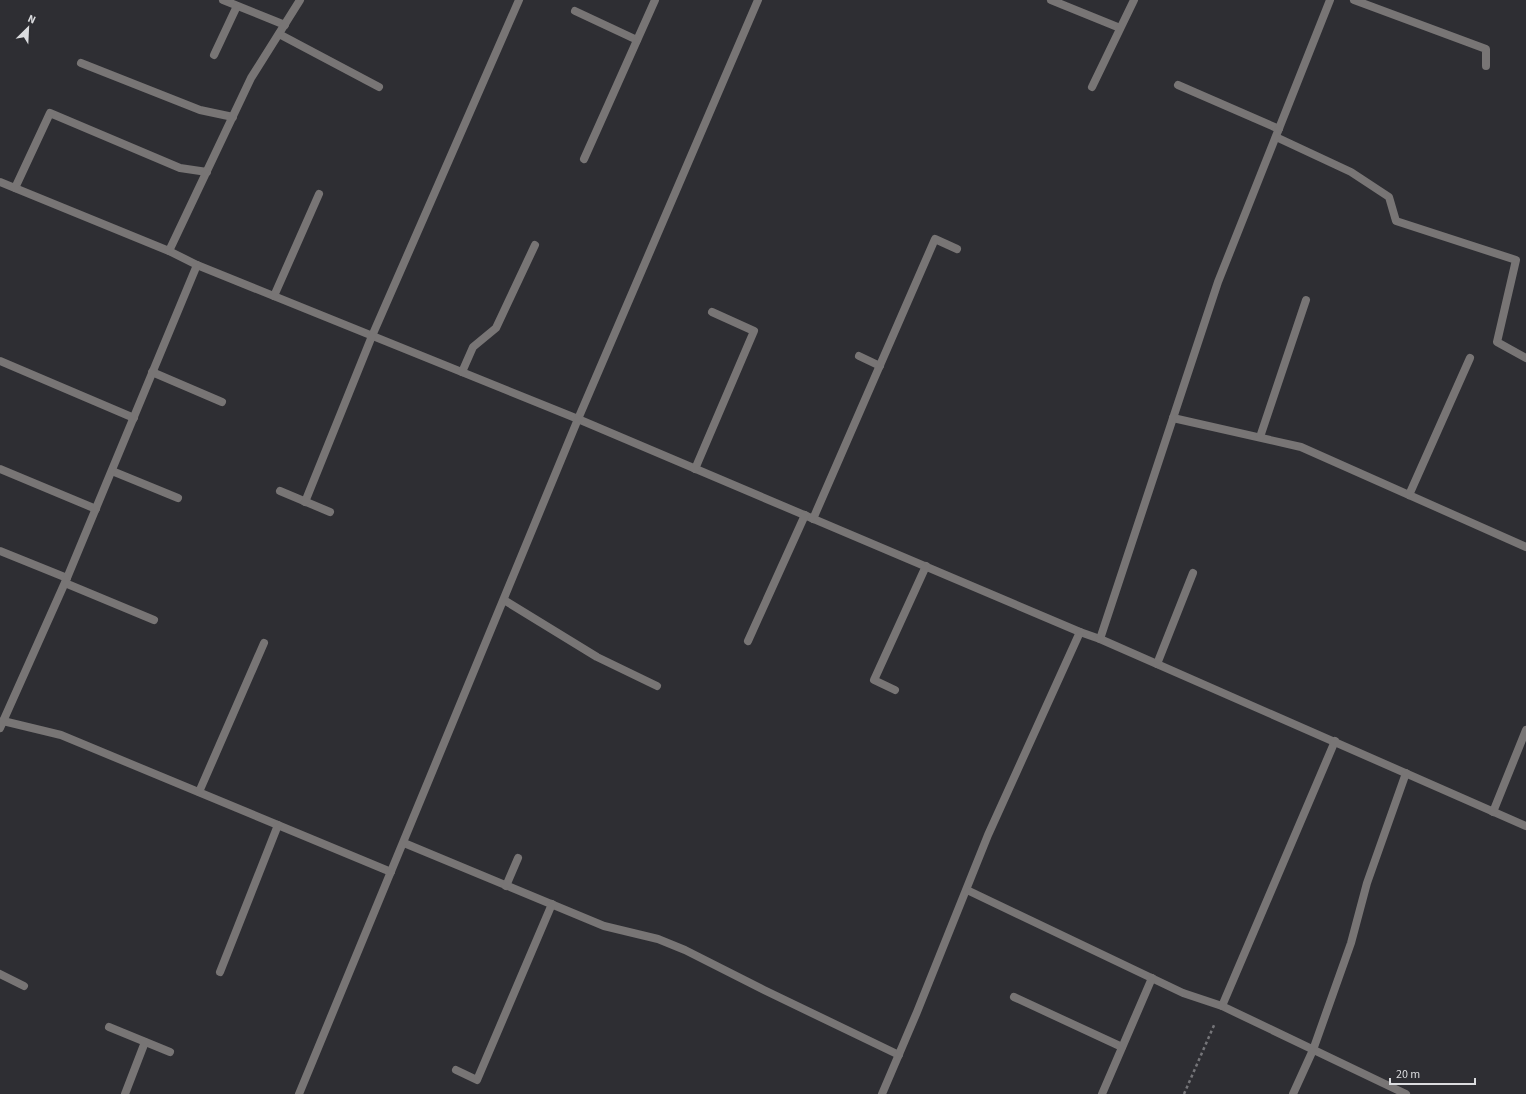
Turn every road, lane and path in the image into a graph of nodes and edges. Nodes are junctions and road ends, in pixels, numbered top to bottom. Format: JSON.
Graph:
{"nodes":[{"id":1,"x":223,"y":0,"type":"edge"},
{"id":2,"x":300,"y":0,"type":"edge"},
{"id":3,"x":520,"y":0,"type":"edge"},
{"id":4,"x":655,"y":0,"type":"edge"},
{"id":5,"x":758,"y":0,"type":"edge"},
{"id":6,"x":1051,"y":0,"type":"edge"},
{"id":7,"x":1134,"y":0,"type":"edge"},
{"id":8,"x":1354,"y":0,"type":"edge"},
{"id":9,"x":1327,"y":1,"type":"edge"},
{"id":10,"x":237,"y":6,"type":"junction"},
{"id":11,"x":574,"y":11,"type":"dead end"},
{"id":12,"x":284,"y":25,"type":"junction"},
{"id":13,"x":1120,"y":28,"type":"junction"},
{"id":14,"x":279,"y":34,"type":"junction"},
{"id":15,"x":637,"y":40,"type":"junction"},
{"id":16,"x":214,"y":55,"type":"dead end"},
{"id":17,"x":81,"y":63,"type":"dead end"},
{"id":18,"x":1486,"y":66,"type":"dead end"},
{"id":19,"x":1178,"y":85,"type":"dead end"},
{"id":20,"x":379,"y":87,"type":"dead end"},
{"id":21,"x":1092,"y":87,"type":"dead end"},
{"id":22,"x":233,"y":117,"type":"junction"},
{"id":23,"x":1278,"y":133,"type":"junction"},
{"id":24,"x":584,"y":159,"type":"dead end"},
{"id":25,"x":207,"y":172,"type":"junction"},
{"id":26,"x":0,"y":182,"type":"edge"},
{"id":27,"x":15,"y":188,"type":"junction"},
{"id":28,"x":319,"y":194,"type":"dead end"},
{"id":29,"x":535,"y":245,"type":"dead end"},
{"id":30,"x":957,"y":249,"type":"dead end"},
{"id":31,"x":169,"y":251,"type":"junction"},
{"id":32,"x":197,"y":265,"type":"junction"},
{"id":33,"x":274,"y":296,"type":"junction"},
{"id":34,"x":1306,"y":300,"type":"dead end"},
{"id":35,"x":712,"y":312,"type":"dead end"},
{"id":36,"x":372,"y":336,"type":"junction"},
{"id":37,"x":859,"y":356,"type":"dead end"},
{"id":38,"x":1470,"y":358,"type":"dead end"},
{"id":39,"x":1526,"y":358,"type":"edge"},
{"id":40,"x":0,"y":361,"type":"edge"},
{"id":41,"x":880,"y":366,"type":"junction"},
{"id":42,"x":152,"y":372,"type":"junction"},
{"id":43,"x":462,"y":372,"type":"junction"},
{"id":44,"x":222,"y":402,"type":"dead end"},
{"id":45,"x":134,"y":418,"type":"junction"},
{"id":46,"x":1173,"y":418,"type":"junction"},
{"id":47,"x":578,"y":419,"type":"junction"},
{"id":48,"x":1260,"y":437,"type":"junction"},
{"id":49,"x":0,"y":469,"type":"edge"},
{"id":50,"x":695,"y":469,"type":"junction"},
{"id":51,"x":112,"y":471,"type":"junction"},
{"id":52,"x":280,"y":491,"type":"dead end"},
{"id":53,"x":1409,"y":495,"type":"junction"},
{"id":54,"x":178,"y":498,"type":"dead end"},
{"id":55,"x":305,"y":502,"type":"junction"},
{"id":56,"x":96,"y":509,"type":"junction"},
{"id":57,"x":330,"y":512,"type":"dead end"},
{"id":58,"x":805,"y":515,"type":"junction"},
{"id":59,"x":813,"y":519,"type":"junction"},
{"id":60,"x":1526,"y":547,"type":"edge"},
{"id":61,"x":0,"y":551,"type":"edge"},
{"id":62,"x":926,"y":566,"type":"junction"},
{"id":63,"x":1193,"y":573,"type":"dead end"},
{"id":64,"x":66,"y":581,"type":"junction"},
{"id":65,"x":504,"y":600,"type":"junction"},
{"id":66,"x":154,"y":620,"type":"dead end"},
{"id":67,"x":1080,"y":632,"type":"junction"},
{"id":68,"x":1100,"y":639,"type":"junction"},
{"id":69,"x":748,"y":641,"type":"dead end"},
{"id":70,"x":264,"y":643,"type":"dead end"},
{"id":71,"x":1157,"y":664,"type":"junction"},
{"id":72,"x":657,"y":686,"type":"dead end"},
{"id":73,"x":895,"y":690,"type":"dead end"},
{"id":74,"x":2,"y":724,"type":"edge"},
{"id":75,"x":1526,"y":730,"type":"edge"},
{"id":76,"x":1335,"y":741,"type":"junction"},
{"id":77,"x":1406,"y":773,"type":"junction"},
{"id":78,"x":199,"y":792,"type":"junction"},
{"id":79,"x":1493,"y":812,"type":"junction"},
{"id":80,"x":278,"y":825,"type":"junction"},
{"id":81,"x":1526,"y":826,"type":"edge"},
{"id":82,"x":404,"y":843,"type":"junction"},
{"id":83,"x":518,"y":858,"type":"dead end"},
{"id":84,"x":391,"y":872,"type":"junction"},
{"id":85,"x":506,"y":886,"type":"junction"},
{"id":86,"x":967,"y":890,"type":"junction"},
{"id":87,"x":552,"y":904,"type":"junction"},
{"id":88,"x":220,"y":972,"type":"dead end"},
{"id":89,"x":0,"y":974,"type":"edge"},
{"id":90,"x":1152,"y":978,"type":"junction"},
{"id":91,"x":24,"y":986,"type":"dead end"},
{"id":92,"x":1014,"y":997,"type":"dead end"},
{"id":93,"x":1222,"y":1006,"type":"junction"},
{"id":94,"x":109,"y":1027,"type":"dead end"},
{"id":95,"x":145,"y":1042,"type":"junction"},
{"id":96,"x":1122,"y":1047,"type":"junction"},
{"id":97,"x":1313,"y":1050,"type":"junction"},
{"id":98,"x":170,"y":1052,"type":"dead end"},
{"id":99,"x":899,"y":1055,"type":"junction"},
{"id":100,"x":456,"y":1070,"type":"dead end"},
{"id":101,"x":125,"y":1094,"type":"edge"},
{"id":102,"x":299,"y":1094,"type":"edge"},
{"id":103,"x":882,"y":1094,"type":"edge"},
{"id":104,"x":1102,"y":1094,"type":"edge"},
{"id":105,"x":1184,"y":1094,"type":"edge"},
{"id":106,"x":1293,"y":1094,"type":"edge"},
{"id":107,"x":1406,"y":1094,"type":"edge"}],
"edges":[{"from":1,"to":10,"type":"street"},
{"from":2,"to":12,"type":"street"},
{"from":3,"to":36,"type":"street"},
{"from":4,"to":15,"type":"street"},
{"from":5,"to":47,"type":"street"},
{"from":6,"to":13,"type":"street"},
{"from":7,"to":13,"type":"street"},
{"from":8,"to":18,"type":"street"},
{"from":9,"to":23,"type":"street"},
{"from":10,"to":12,"type":"street"},
{"from":10,"to":16,"type":"street"},
{"from":11,"to":15,"type":"street"},
{"from":12,"to":14,"type":"street"},
{"from":13,"to":21,"type":"street"},
{"from":14,"to":20,"type":"street"},
{"from":14,"to":22,"type":"street"},
{"from":15,"to":24,"type":"street"},
{"from":17,"to":22,"type":"street"},
{"from":19,"to":23,"type":"street"},
{"from":22,"to":25,"type":"street"},
{"from":23,"to":39,"type":"street"},
{"from":23,"to":46,"type":"street"},
{"from":25,"to":27,"type":"street"},
{"from":25,"to":31,"type":"street"},
{"from":26,"to":27,"type":"street"},
{"from":27,"to":31,"type":"street"},
{"from":28,"to":33,"type":"street"},
{"from":29,"to":43,"type":"street"},
{"from":30,"to":41,"type":"street"},
{"from":31,"to":32,"type":"street"},
{"from":32,"to":33,"type":"street"},
{"from":32,"to":42,"type":"street"},
{"from":33,"to":36,"type":"street"},
{"from":34,"to":48,"type":"street"},
{"from":35,"to":50,"type":"street"},
{"from":36,"to":43,"type":"street"},
{"from":36,"to":55,"type":"street"},
{"from":37,"to":41,"type":"street"},
{"from":38,"to":53,"type":"street"},
{"from":40,"to":45,"type":"street"},
{"from":41,"to":59,"type":"street"},
{"from":42,"to":44,"type":"street"},
{"from":42,"to":45,"type":"street"},
{"from":43,"to":47,"type":"street"},
{"from":45,"to":51,"type":"street"},
{"from":46,"to":48,"type":"street"},
{"from":46,"to":68,"type":"street"},
{"from":47,"to":50,"type":"street"},
{"from":47,"to":65,"type":"street"},
{"from":48,"to":53,"type":"street"},
{"from":49,"to":56,"type":"street"},
{"from":50,"to":58,"type":"street"},
{"from":51,"to":54,"type":"street"},
{"from":51,"to":56,"type":"street"},
{"from":52,"to":55,"type":"street"},
{"from":53,"to":60,"type":"street"},
{"from":55,"to":57,"type":"street"},
{"from":56,"to":64,"type":"street"},
{"from":58,"to":59,"type":"street"},
{"from":58,"to":69,"type":"street"},
{"from":59,"to":62,"type":"street"},
{"from":61,"to":64,"type":"street"},
{"from":62,"to":67,"type":"street"},
{"from":62,"to":73,"type":"street"},
{"from":63,"to":71,"type":"street"},
{"from":64,"to":66,"type":"street"},
{"from":64,"to":74,"type":"street"},
{"from":65,"to":72,"type":"street"},
{"from":65,"to":82,"type":"street"},
{"from":67,"to":68,"type":"street"},
{"from":67,"to":86,"type":"street"},
{"from":68,"to":71,"type":"street"},
{"from":70,"to":78,"type":"street"},
{"from":71,"to":76,"type":"street"},
{"from":74,"to":78,"type":"street"},
{"from":75,"to":79,"type":"street"},
{"from":76,"to":77,"type":"street"},
{"from":76,"to":93,"type":"street"},
{"from":77,"to":79,"type":"street"},
{"from":77,"to":97,"type":"street"},
{"from":78,"to":80,"type":"street"},
{"from":79,"to":81,"type":"street"},
{"from":80,"to":84,"type":"street"},
{"from":80,"to":88,"type":"street"},
{"from":82,"to":84,"type":"street"},
{"from":82,"to":85,"type":"street"},
{"from":83,"to":85,"type":"street"},
{"from":84,"to":102,"type":"street"},
{"from":85,"to":87,"type":"street"},
{"from":86,"to":90,"type":"street"},
{"from":86,"to":99,"type":"street"},
{"from":87,"to":99,"type":"street"},
{"from":87,"to":100,"type":"street"},
{"from":89,"to":91,"type":"street"},
{"from":90,"to":93,"type":"street"},
{"from":90,"to":96,"type":"street"},
{"from":92,"to":96,"type":"street"},
{"from":93,"to":97,"type":"street"},
{"from":93,"to":105,"type":"path"},
{"from":94,"to":95,"type":"street"},
{"from":95,"to":98,"type":"street"},
{"from":95,"to":101,"type":"street"},
{"from":96,"to":104,"type":"street"},
{"from":97,"to":106,"type":"street"},
{"from":97,"to":107,"type":"street"},
{"from":99,"to":103,"type":"street"}]}
